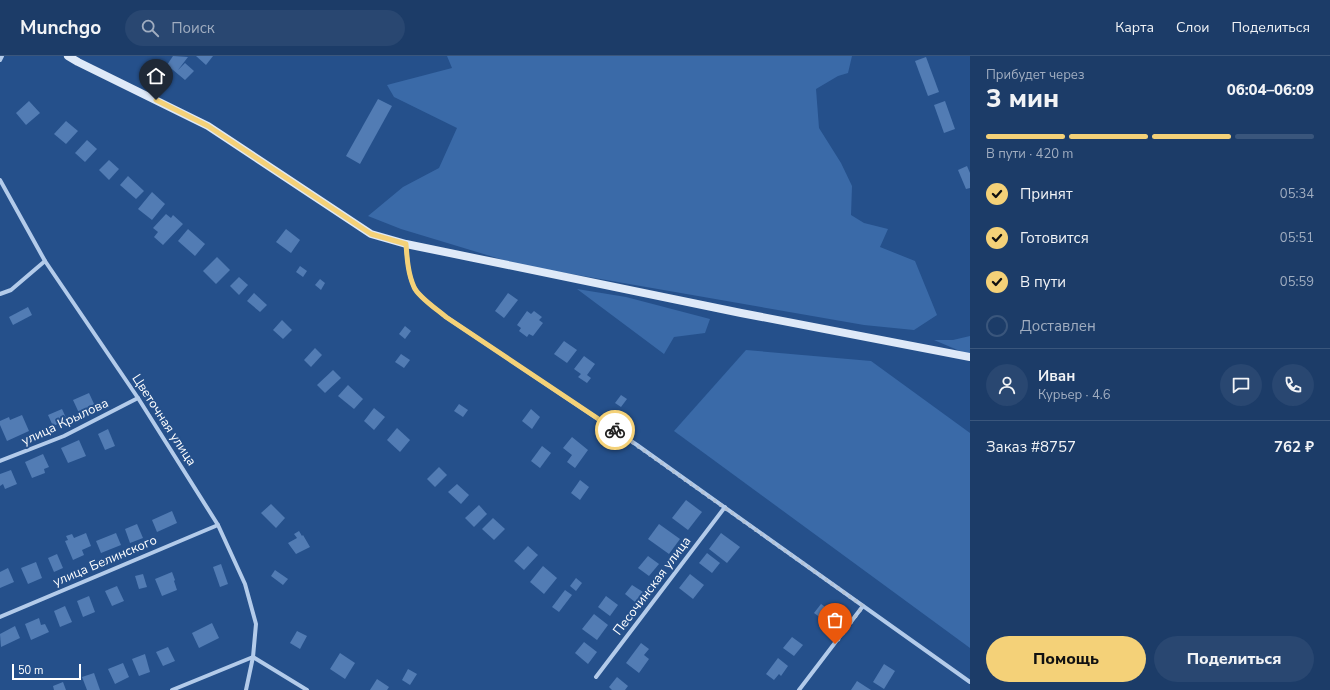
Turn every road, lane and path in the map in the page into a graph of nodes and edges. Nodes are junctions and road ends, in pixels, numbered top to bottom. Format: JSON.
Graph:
{"nodes":[{"id":1,"x":2,"y":56,"type":"edge"},
{"id":2,"x":68,"y":56,"type":"edge"},
{"id":3,"x":0,"y":60,"type":"edge"},
{"id":4,"x":0,"y":180,"type":"edge"},
{"id":5,"x":406,"y":244,"type":"junction"},
{"id":6,"x":45,"y":261,"type":"junction"},
{"id":7,"x":0,"y":294,"type":"edge"},
{"id":8,"x":970,"y":357,"type":"edge"},
{"id":9,"x":138,"y":398,"type":"junction"},
{"id":10,"x":0,"y":461,"type":"edge"},
{"id":11,"x":724,"y":508,"type":"junction"},
{"id":12,"x":218,"y":525,"type":"junction"},
{"id":13,"x":863,"y":606,"type":"junction"},
{"id":14,"x":0,"y":617,"type":"edge"},
{"id":15,"x":253,"y":657,"type":"junction"},
{"id":16,"x":596,"y":677,"type":"dead end"},
{"id":17,"x":970,"y":682,"type":"edge"},
{"id":18,"x":172,"y":690,"type":"edge"},
{"id":19,"x":246,"y":690,"type":"edge"},
{"id":20,"x":307,"y":690,"type":"edge"},
{"id":21,"x":799,"y":690,"type":"edge"}],
"edges":[{"from":1,"to":3,"type":"street"},
{"from":2,"to":5,"type":"street"},
{"from":4,"to":6,"type":"street","name":"Цветочная улица"},
{"from":5,"to":8,"type":"street"},
{"from":5,"to":11,"type":"street"},
{"from":6,"to":7,"type":"street"},
{"from":6,"to":9,"type":"street","name":"Цветочная улица"},
{"from":9,"to":10,"type":"street","name":"улица Крылова"},
{"from":9,"to":12,"type":"street","name":"Цветочная улица"},
{"from":11,"to":13,"type":"street"},
{"from":11,"to":16,"type":"street","name":"Песочинская улица"},
{"from":12,"to":14,"type":"street","name":"улица Белинского"},
{"from":12,"to":15,"type":"street","name":"Цветочная улица"},
{"from":13,"to":17,"type":"street"},
{"from":13,"to":21,"type":"street"},
{"from":15,"to":18,"type":"street"},
{"from":15,"to":19,"type":"street","name":"Цветочная улица"},
{"from":15,"to":20,"type":"street"}]}
